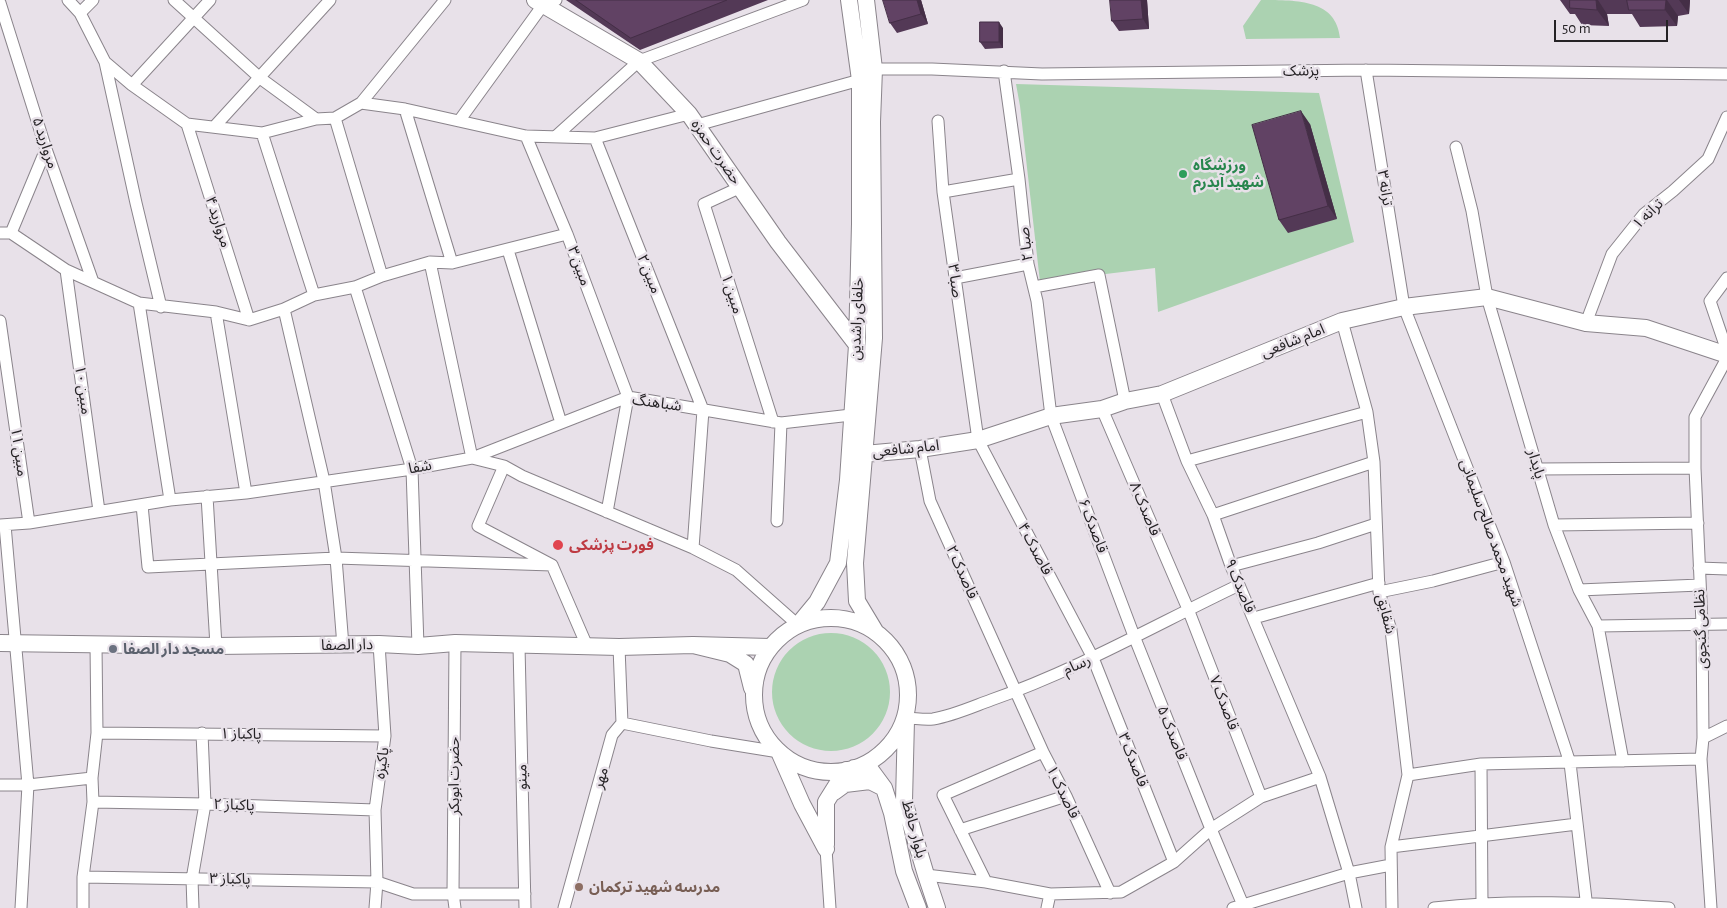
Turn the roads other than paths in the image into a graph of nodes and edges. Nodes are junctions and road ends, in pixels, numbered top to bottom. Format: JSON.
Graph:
{"nodes":[{"id":1,"x":68,"y":0,"type":"edge"},
{"id":2,"x":93,"y":0,"type":"edge"},
{"id":3,"x":174,"y":0,"type":"edge"},
{"id":4,"x":210,"y":0,"type":"edge"},
{"id":5,"x":330,"y":0,"type":"edge"},
{"id":6,"x":445,"y":0,"type":"edge"},
{"id":7,"x":802,"y":0,"type":"edge"},
{"id":8,"x":849,"y":0,"type":"edge"},
{"id":9,"x":866,"y":0,"type":"edge"},
{"id":10,"x":545,"y":2,"type":"edge"},
{"id":11,"x":0,"y":3,"type":"edge"},
{"id":12,"x":80,"y":13,"type":"junction"},
{"id":13,"x":194,"y":17,"type":"junction"},
{"id":14,"x":639,"y":60,"type":"junction"},
{"id":15,"x":105,"y":62,"type":"junction"},
{"id":16,"x":874,"y":69,"type":"junction"},
{"id":17,"x":1366,"y":70,"type":"junction"},
{"id":18,"x":1004,"y":71,"type":"junction"},
{"id":19,"x":1727,"y":74,"type":"edge"},
{"id":20,"x":260,"y":78,"type":"junction"},
{"id":21,"x":860,"y":80,"type":"junction"},
{"id":22,"x":132,"y":86,"type":"junction"},
{"id":23,"x":361,"y":103,"type":"junction"},
{"id":24,"x":405,"y":109,"type":"junction"},
{"id":25,"x":1727,"y":117,"type":"edge"},
{"id":26,"x":335,"y":118,"type":"junction"},
{"id":27,"x":316,"y":119,"type":"junction"},
{"id":28,"x":693,"y":119,"type":"junction"},
{"id":29,"x":459,"y":121,"type":"junction"},
{"id":30,"x":938,"y":121,"type":"dead end"},
{"id":31,"x":187,"y":124,"type":"junction"},
{"id":32,"x":215,"y":126,"type":"junction"},
{"id":33,"x":262,"y":133,"type":"junction"},
{"id":34,"x":526,"y":136,"type":"junction"},
{"id":35,"x":555,"y":136,"type":"junction"},
{"id":36,"x":595,"y":138,"type":"junction"},
{"id":37,"x":1456,"y":148,"type":"dead end"},
{"id":38,"x":46,"y":149,"type":"junction"},
{"id":39,"x":1019,"y":179,"type":"junction"},
{"id":40,"x":741,"y":187,"type":"junction"},
{"id":41,"x":943,"y":192,"type":"junction"},
{"id":42,"x":5,"y":233,"type":"edge"},
{"id":43,"x":568,"y":234,"type":"junction"},
{"id":44,"x":508,"y":250,"type":"junction"},
{"id":45,"x":430,"y":262,"type":"junction"},
{"id":46,"x":452,"y":263,"type":"junction"},
{"id":47,"x":1028,"y":264,"type":"junction"},
{"id":48,"x":66,"y":270,"type":"junction"},
{"id":49,"x":382,"y":276,"type":"junction"},
{"id":50,"x":955,"y":278,"type":"junction"},
{"id":51,"x":1727,"y":278,"type":"edge"},
{"id":52,"x":93,"y":282,"type":"junction"},
{"id":53,"x":1034,"y":287,"type":"junction"},
{"id":54,"x":355,"y":288,"type":"junction"},
{"id":55,"x":314,"y":295,"type":"junction"},
{"id":56,"x":1487,"y":297,"type":"junction"},
{"id":57,"x":139,"y":303,"type":"junction"},
{"id":58,"x":161,"y":307,"type":"junction"},
{"id":59,"x":1404,"y":307,"type":"junction"},
{"id":60,"x":284,"y":309,"type":"junction"},
{"id":61,"x":216,"y":312,"type":"junction"},
{"id":62,"x":248,"y":320,"type":"junction"},
{"id":63,"x":0,"y":321,"type":"edge"},
{"id":64,"x":1342,"y":321,"type":"junction"},
{"id":65,"x":1586,"y":323,"type":"junction"},
{"id":66,"x":857,"y":345,"type":"junction"},
{"id":67,"x":1727,"y":355,"type":"edge"},
{"id":68,"x":1162,"y":394,"type":"junction"},
{"id":69,"x":628,"y":397,"type":"junction"},
{"id":70,"x":1125,"y":401,"type":"junction"},
{"id":71,"x":1102,"y":409,"type":"junction"},
{"id":72,"x":703,"y":410,"type":"junction"},
{"id":73,"x":1367,"y":412,"type":"junction"},
{"id":74,"x":851,"y":415,"type":"junction"},
{"id":75,"x":1052,"y":416,"type":"junction"},
{"id":76,"x":777,"y":422,"type":"junction"},
{"id":77,"x":561,"y":423,"type":"junction"},
{"id":78,"x":978,"y":440,"type":"junction"},
{"id":79,"x":920,"y":448,"type":"junction"},
{"id":80,"x":864,"y":454,"type":"junction"},
{"id":81,"x":472,"y":458,"type":"junction"},
{"id":82,"x":1187,"y":461,"type":"junction"},
{"id":83,"x":1374,"y":462,"type":"junction"},
{"id":84,"x":504,"y":466,"type":"junction"},
{"id":85,"x":1695,"y":468,"type":"junction"},
{"id":86,"x":412,"y":469,"type":"junction"},
{"id":87,"x":1538,"y":469,"type":"junction"},
{"id":88,"x":324,"y":481,"type":"junction"},
{"id":89,"x":246,"y":493,"type":"junction"},
{"id":90,"x":207,"y":496,"type":"junction"},
{"id":91,"x":170,"y":500,"type":"junction"},
{"id":92,"x":142,"y":505,"type":"junction"},
{"id":93,"x":99,"y":511,"type":"junction"},
{"id":94,"x":607,"y":512,"type":"junction"},
{"id":95,"x":1213,"y":515,"type":"junction"},
{"id":96,"x":777,"y":521,"type":"dead end"},
{"id":97,"x":29,"y":523,"type":"junction"},
{"id":98,"x":1698,"y":523,"type":"junction"},
{"id":99,"x":1376,"y":524,"type":"junction"},
{"id":100,"x":2,"y":525,"type":"edge"},
{"id":101,"x":1554,"y":525,"type":"junction"},
{"id":102,"x":693,"y":548,"type":"junction"},
{"id":103,"x":336,"y":558,"type":"junction"},
{"id":104,"x":415,"y":560,"type":"junction"},
{"id":105,"x":1504,"y":562,"type":"junction"},
{"id":106,"x":212,"y":564,"type":"junction"},
{"id":107,"x":552,"y":565,"type":"junction"},
{"id":108,"x":1231,"y":566,"type":"junction"},
{"id":109,"x":1699,"y":568,"type":"junction"},
{"id":110,"x":1727,"y":569,"type":"edge"},
{"id":111,"x":1240,"y":585,"type":"junction"},
{"id":112,"x":1700,"y":586,"type":"junction"},
{"id":113,"x":1379,"y":587,"type":"junction"},
{"id":114,"x":1579,"y":590,"type":"junction"},
{"id":115,"x":1188,"y":609,"type":"junction"},
{"id":116,"x":1254,"y":618,"type":"junction"},
{"id":117,"x":1702,"y":624,"type":"junction"},
{"id":118,"x":1727,"y":624,"type":"edge"},
{"id":119,"x":798,"y":625,"type":"junction"},
{"id":120,"x":1598,"y":626,"type":"junction"},
{"id":121,"x":875,"y":631,"type":"junction"},
{"id":122,"x":1134,"y":636,"type":"junction"},
{"id":123,"x":7,"y":643,"type":"edge"},
{"id":124,"x":455,"y":643,"type":"junction"},
{"id":125,"x":379,"y":644,"type":"junction"},
{"id":126,"x":96,"y":645,"type":"junction"},
{"id":127,"x":216,"y":646,"type":"junction"},
{"id":128,"x":343,"y":646,"type":"junction"},
{"id":129,"x":418,"y":646,"type":"junction"},
{"id":130,"x":519,"y":646,"type":"junction"},
{"id":131,"x":587,"y":646,"type":"junction"},
{"id":132,"x":693,"y":646,"type":"junction"},
{"id":133,"x":620,"y":647,"type":"junction"},
{"id":134,"x":770,"y":647,"type":"junction"},
{"id":135,"x":1093,"y":658,"type":"junction"},
{"id":136,"x":1015,"y":692,"type":"junction"},
{"id":137,"x":754,"y":697,"type":"junction"},
{"id":138,"x":906,"y":718,"type":"junction"},
{"id":139,"x":622,"y":723,"type":"junction"},
{"id":140,"x":1727,"y":726,"type":"edge"},
{"id":141,"x":97,"y":733,"type":"junction"},
{"id":142,"x":202,"y":733,"type":"junction"},
{"id":143,"x":385,"y":736,"type":"junction"},
{"id":144,"x":1727,"y":736,"type":"edge"},
{"id":145,"x":1703,"y":738,"type":"junction"},
{"id":146,"x":779,"y":752,"type":"junction"},
{"id":147,"x":1043,"y":752,"type":"junction"},
{"id":148,"x":1701,"y":759,"type":"junction"},
{"id":149,"x":1623,"y":761,"type":"junction"},
{"id":150,"x":1570,"y":763,"type":"junction"},
{"id":151,"x":1481,"y":764,"type":"junction"},
{"id":152,"x":850,"y":769,"type":"junction"},
{"id":153,"x":1408,"y":775,"type":"junction"},
{"id":154,"x":1320,"y":777,"type":"junction"},
{"id":155,"x":92,"y":778,"type":"junction"},
{"id":156,"x":0,"y":785,"type":"edge"},
{"id":157,"x":28,"y":785,"type":"junction"},
{"id":158,"x":884,"y":788,"type":"junction"},
{"id":159,"x":1066,"y":796,"type":"junction"},
{"id":160,"x":1261,"y":797,"type":"junction"},
{"id":161,"x":93,"y":802,"type":"junction"},
{"id":162,"x":826,"y":802,"type":"junction"},
{"id":163,"x":205,"y":804,"type":"junction"},
{"id":164,"x":375,"y":810,"type":"junction"},
{"id":165,"x":1577,"y":824,"type":"junction"},
{"id":166,"x":1211,"y":829,"type":"junction"},
{"id":167,"x":960,"y":830,"type":"junction"},
{"id":168,"x":1480,"y":836,"type":"junction"},
{"id":169,"x":1391,"y":847,"type":"junction"},
{"id":170,"x":826,"y":850,"type":"junction"},
{"id":171,"x":1174,"y":862,"type":"junction"},
{"id":172,"x":1391,"y":865,"type":"junction"},
{"id":173,"x":1349,"y":873,"type":"junction"},
{"id":174,"x":926,"y":875,"type":"junction"},
{"id":175,"x":82,"y":877,"type":"junction"},
{"id":176,"x":192,"y":879,"type":"junction"},
{"id":177,"x":377,"y":882,"type":"junction"},
{"id":178,"x":986,"y":882,"type":"junction"},
{"id":179,"x":453,"y":893,"type":"junction"},
{"id":180,"x":1110,"y":893,"type":"junction"},
{"id":181,"x":524,"y":894,"type":"junction"},
{"id":182,"x":1050,"y":894,"type":"junction"},
{"id":183,"x":1482,"y":904,"type":"junction"},
{"id":184,"x":1587,"y":905,"type":"edge"},
{"id":185,"x":1238,"y":906,"type":"edge"},
{"id":186,"x":1467,"y":906,"type":"edge"},
{"id":187,"x":1528,"y":906,"type":"edge"},
{"id":188,"x":22,"y":908,"type":"edge"},
{"id":189,"x":83,"y":908,"type":"edge"},
{"id":190,"x":192,"y":908,"type":"edge"},
{"id":191,"x":375,"y":908,"type":"edge"},
{"id":192,"x":455,"y":908,"type":"edge"},
{"id":193,"x":525,"y":908,"type":"edge"},
{"id":194,"x":564,"y":908,"type":"edge"},
{"id":195,"x":830,"y":908,"type":"edge"},
{"id":196,"x":918,"y":908,"type":"edge"},
{"id":197,"x":937,"y":908,"type":"edge"},
{"id":198,"x":1047,"y":908,"type":"edge"},
{"id":199,"x":1356,"y":908,"type":"edge"},
{"id":200,"x":1392,"y":908,"type":"edge"},
{"id":201,"x":1434,"y":908,"type":"edge"},
{"id":202,"x":1669,"y":908,"type":"edge"},
{"id":203,"x":1711,"y":908,"type":"edge"}],
"edges":[{"from":1,"to":12,"type":"street"},
{"from":2,"to":12,"type":"street"},
{"from":3,"to":13,"type":"street"},
{"from":4,"to":13,"type":"street"},
{"from":5,"to":20,"type":"street"},
{"from":6,"to":23,"type":"street"},
{"from":7,"to":14,"type":"street"},
{"from":8,"to":21,"type":"main road","name":"خلفای راشدین"},
{"from":9,"to":16,"type":"main road","name":"خلفای راشدین"},
{"from":10,"to":14,"type":"main road","name":"حضرت حمزه"},
{"from":10,"to":29,"type":"street"},
{"from":11,"to":38,"type":"street","name":"مروارید ۵"},
{"from":12,"to":15,"type":"street"},
{"from":13,"to":20,"type":"street"},
{"from":13,"to":22,"type":"street"},
{"from":14,"to":28,"type":"main road","name":"حضرت حمزه"},
{"from":14,"to":35,"type":"street"},
{"from":15,"to":22,"type":"street"},
{"from":15,"to":58,"type":"street"},
{"from":16,"to":18,"type":"street","name":"پزشک"},
{"from":16,"to":80,"type":"main road","name":"خلفای راشدین"},
{"from":17,"to":18,"type":"street","name":"پزشک"},
{"from":17,"to":19,"type":"street","name":"پزشک"},
{"from":17,"to":59,"type":"street","name":"ترانه ۳"},
{"from":18,"to":39,"type":"street","name":"صبا ۲"},
{"from":20,"to":27,"type":"street"},
{"from":20,"to":32,"type":"street"},
{"from":21,"to":28,"type":"street"},
{"from":21,"to":66,"type":"main road","name":"خلفای راشدین"},
{"from":22,"to":31,"type":"street"},
{"from":23,"to":24,"type":"street"},
{"from":23,"to":26,"type":"street"},
{"from":24,"to":29,"type":"street"},
{"from":24,"to":46,"type":"street"},
{"from":25,"to":65,"type":"street","name":"ترانه ۱"},
{"from":26,"to":27,"type":"street"},
{"from":26,"to":49,"type":"street"},
{"from":27,"to":33,"type":"street"},
{"from":28,"to":36,"type":"street"},
{"from":28,"to":40,"type":"main road","name":"حضرت حمزه"},
{"from":29,"to":34,"type":"street"},
{"from":30,"to":41,"type":"street","name":"صبا ۳"},
{"from":31,"to":32,"type":"street"},
{"from":31,"to":62,"type":"street","name":"مروارید ۴"},
{"from":32,"to":33,"type":"street"},
{"from":33,"to":55,"type":"street"},
{"from":34,"to":35,"type":"street"},
{"from":34,"to":43,"type":"street","name":"مبین ۳"},
{"from":35,"to":36,"type":"street"},
{"from":36,"to":72,"type":"street","name":"مبین ۲"},
{"from":37,"to":56,"type":"street","name":"پایدار"},
{"from":38,"to":42,"type":"street"},
{"from":38,"to":52,"type":"street","name":"مروارید ۵"},
{"from":39,"to":41,"type":"street"},
{"from":39,"to":47,"type":"street","name":"صبا ۲"},
{"from":40,"to":66,"type":"main road","name":"حضرت حمزه"},
{"from":40,"to":76,"type":"street","name":"مبین ۱"},
{"from":41,"to":50,"type":"street","name":"صبا ۳"},
{"from":42,"to":48,"type":"street"},
{"from":43,"to":44,"type":"street"},
{"from":43,"to":69,"type":"street","name":"مبین ۳"},
{"from":44,"to":46,"type":"street"},
{"from":44,"to":77,"type":"street"},
{"from":45,"to":46,"type":"street"},
{"from":45,"to":49,"type":"street"},
{"from":45,"to":81,"type":"street"},
{"from":47,"to":50,"type":"street"},
{"from":47,"to":53,"type":"street","name":"صبا ۲"},
{"from":48,"to":52,"type":"street"},
{"from":48,"to":93,"type":"street","name":"مبین ۱۰"},
{"from":49,"to":54,"type":"street"},
{"from":50,"to":78,"type":"street","name":"صبا ۳"},
{"from":51,"to":67,"type":"street"},
{"from":52,"to":57,"type":"street"},
{"from":53,"to":70,"type":"street"},
{"from":53,"to":75,"type":"street","name":"صبا ۲"},
{"from":54,"to":55,"type":"street"},
{"from":54,"to":86,"type":"street"},
{"from":55,"to":60,"type":"street"},
{"from":56,"to":59,"type":"main road","name":"امام شافعی"},
{"from":56,"to":65,"type":"main road","name":"امام شافعی"},
{"from":56,"to":87,"type":"street","name":"پایدار"},
{"from":57,"to":58,"type":"street"},
{"from":57,"to":91,"type":"street"},
{"from":58,"to":61,"type":"street"},
{"from":59,"to":64,"type":"main road","name":"امام شافعی"},
{"from":59,"to":105,"type":"street","name":"شهید محمد صالح سلیمانی"},
{"from":60,"to":62,"type":"street"},
{"from":60,"to":88,"type":"street"},
{"from":61,"to":62,"type":"street"},
{"from":61,"to":89,"type":"street"},
{"from":63,"to":97,"type":"street","name":"مبین ۱۱"},
{"from":64,"to":68,"type":"main road","name":"امام شافعی"},
{"from":64,"to":73,"type":"street","name":"شقایق"},
{"from":65,"to":67,"type":"main road","name":"امام شافعی"},
{"from":66,"to":74,"type":"main road","name":"خلفای راشدین"},
{"from":67,"to":85,"type":"street","name":"نظامی گنجوی"},
{"from":68,"to":70,"type":"main road","name":"امام شافعی"},
{"from":68,"to":82,"type":"street","name":"قاصدک ۹"},
{"from":69,"to":72,"type":"street","name":"شباهنگ"},
{"from":69,"to":77,"type":"street","name":"شباهنگ"},
{"from":69,"to":94,"type":"street"},
{"from":70,"to":71,"type":"main road","name":"امام شافعی"},
{"from":71,"to":75,"type":"main road","name":"امام شافعی"},
{"from":71,"to":115,"type":"street","name":"قاصدک ۸"},
{"from":72,"to":76,"type":"street","name":"شباهنگ"},
{"from":72,"to":102,"type":"street"},
{"from":73,"to":82,"type":"street"},
{"from":73,"to":83,"type":"street","name":"شقایق"},
{"from":74,"to":76,"type":"street","name":"شباهنگ"},
{"from":74,"to":119,"type":"main road","name":"خلفای راشدین"},
{"from":75,"to":78,"type":"main road","name":"امام شافعی"},
{"from":75,"to":122,"type":"street","name":"قاصدک ۶"},
{"from":76,"to":96,"type":"street"},
{"from":77,"to":81,"type":"street","name":"شباهنگ"},
{"from":78,"to":79,"type":"main road","name":"امام شافعی"},
{"from":78,"to":135,"type":"street","name":"قاصدک ۴"},
{"from":79,"to":80,"type":"main road","name":"امام شافعی"},
{"from":79,"to":136,"type":"street","name":"قاصدک ۲"},
{"from":80,"to":121,"type":"main road","name":"خلفای راشدین"},
{"from":81,"to":84,"type":"street","name":"شفا"},
{"from":81,"to":86,"type":"street","name":"شفا"},
{"from":82,"to":95,"type":"street","name":"قاصدک ۹"},
{"from":83,"to":95,"type":"street"},
{"from":83,"to":99,"type":"street","name":"شقایق"},
{"from":84,"to":94,"type":"street","name":"شفا"},
{"from":84,"to":107,"type":"street"},
{"from":85,"to":87,"type":"street"},
{"from":85,"to":98,"type":"street","name":"نظامی گنجوی"},
{"from":86,"to":88,"type":"street","name":"شفا"},
{"from":86,"to":104,"type":"street"},
{"from":87,"to":101,"type":"street","name":"پایدار"},
{"from":88,"to":89,"type":"street","name":"شفا"},
{"from":88,"to":103,"type":"street"},
{"from":89,"to":90,"type":"street","name":"شفا"},
{"from":90,"to":91,"type":"street","name":"شفا"},
{"from":90,"to":106,"type":"street"},
{"from":91,"to":92,"type":"street","name":"شفا"},
{"from":92,"to":93,"type":"street","name":"شفا"},
{"from":92,"to":106,"type":"street"},
{"from":93,"to":97,"type":"street","name":"شفا"},
{"from":94,"to":102,"type":"street","name":"شفا"},
{"from":95,"to":108,"type":"street","name":"قاصدک ۹"},
{"from":97,"to":100,"type":"street","name":"شفا"},
{"from":98,"to":101,"type":"street"},
{"from":98,"to":109,"type":"street","name":"نظامی گنجوی"},
{"from":99,"to":108,"type":"street"},
{"from":99,"to":113,"type":"street","name":"شقایق"},
{"from":100,"to":123,"type":"street"},
{"from":101,"to":114,"type":"street","name":"پایدار"},
{"from":102,"to":119,"type":"street","name":"شفا"},
{"from":103,"to":104,"type":"street"},
{"from":103,"to":106,"type":"street"},
{"from":103,"to":128,"type":"street"},
{"from":104,"to":107,"type":"street"},
{"from":104,"to":129,"type":"street"},
{"from":105,"to":113,"type":"street"},
{"from":105,"to":150,"type":"street","name":"شهید محمد صالح سلیمانی"},
{"from":106,"to":127,"type":"street"},
{"from":107,"to":131,"type":"street"},
{"from":108,"to":111,"type":"street","name":"قاصدک ۹"},
{"from":109,"to":110,"type":"street"},
{"from":109,"to":112,"type":"street","name":"نظامی گنجوی"},
{"from":111,"to":115,"type":"street","name":"رسام"},
{"from":111,"to":116,"type":"street","name":"قاصدک ۹"},
{"from":112,"to":114,"type":"street"},
{"from":112,"to":117,"type":"street","name":"نظامی گنجوی"},
{"from":113,"to":116,"type":"street"},
{"from":113,"to":153,"type":"street","name":"شقایق"},
{"from":114,"to":120,"type":"street","name":"پایدار"},
{"from":115,"to":122,"type":"street","name":"رسام"},
{"from":115,"to":160,"type":"street","name":"قاصدک ۷"},
{"from":116,"to":154,"type":"street","name":"قاصدک ۹"},
{"from":117,"to":118,"type":"street"},
{"from":117,"to":120,"type":"street"},
{"from":117,"to":145,"type":"street","name":"نظامی گنجوی"},
{"from":119,"to":121,"type":"main road"},
{"from":119,"to":134,"type":"main road"},
{"from":120,"to":149,"type":"street","name":"پایدار"},
{"from":121,"to":138,"type":"main road"},
{"from":122,"to":135,"type":"street","name":"رسام"},
{"from":122,"to":166,"type":"street","name":"قاصدک ۵"},
{"from":123,"to":126,"type":"main road","name":"دار الصفا"},
{"from":123,"to":157,"type":"street"},
{"from":124,"to":129,"type":"main road","name":"دار الصفا"},
{"from":124,"to":130,"type":"main road","name":"دار الصفا"},
{"from":124,"to":179,"type":"street","name":"حضرت ابوبکر"},
{"from":125,"to":128,"type":"main road","name":"دار الصفا"},
{"from":125,"to":129,"type":"main road","name":"دار الصفا"},
{"from":125,"to":143,"type":"street","name":"پاکیزه"},
{"from":126,"to":127,"type":"main road","name":"دار الصفا"},
{"from":126,"to":141,"type":"street"},
{"from":127,"to":128,"type":"main road","name":"دار الصفا"},
{"from":130,"to":131,"type":"main road","name":"دار الصفا"},
{"from":130,"to":181,"type":"street","name":"مینو"},
{"from":131,"to":133,"type":"main road","name":"دار الصفا"},
{"from":132,"to":133,"type":"main road","name":"دار الصفا"},
{"from":132,"to":134,"type":"main road"},
{"from":132,"to":137,"type":"main road"},
{"from":133,"to":139,"type":"street"},
{"from":134,"to":137,"type":"main road"},
{"from":135,"to":136,"type":"street","name":"رسام"},
{"from":135,"to":171,"type":"street","name":"قاصدک ۳"},
{"from":136,"to":138,"type":"street","name":"رسام"},
{"from":136,"to":147,"type":"street","name":"قاصدک ۱"},
{"from":137,"to":146,"type":"main road"},
{"from":138,"to":152,"type":"main road"},
{"from":138,"to":174,"type":"main road","name":"بلوار حافظ"},
{"from":139,"to":146,"type":"street"},
{"from":139,"to":194,"type":"street","name":"مهر"},
{"from":140,"to":145,"type":"street"},
{"from":141,"to":142,"type":"street","name":"پاکباز ۱"},
{"from":141,"to":155,"type":"street"},
{"from":142,"to":143,"type":"street","name":"پاکباز ۱"},
{"from":142,"to":163,"type":"street"},
{"from":143,"to":164,"type":"street","name":"پاکیزه"},
{"from":144,"to":145,"type":"street"},
{"from":145,"to":148,"type":"street","name":"نظامی گنجوی"},
{"from":146,"to":152,"type":"main road"},
{"from":146,"to":170,"type":"main road"},
{"from":147,"to":159,"type":"street","name":"قاصدک ۱"},
{"from":147,"to":167,"type":"street"},
{"from":148,"to":149,"type":"street"},
{"from":148,"to":203,"type":"street","name":"نظامی گنجوی"},
{"from":149,"to":150,"type":"street"},
{"from":150,"to":151,"type":"street"},
{"from":150,"to":165,"type":"street","name":"شهید محمد صالح سلیمانی"},
{"from":151,"to":153,"type":"street"},
{"from":151,"to":168,"type":"street"},
{"from":152,"to":158,"type":"main road","name":"بلوار حافظ"},
{"from":152,"to":162,"type":"main road"},
{"from":153,"to":169,"type":"street","name":"شقایق"},
{"from":154,"to":160,"type":"street"},
{"from":154,"to":173,"type":"street","name":"قاصدک ۹"},
{"from":155,"to":157,"type":"street"},
{"from":155,"to":161,"type":"street"},
{"from":156,"to":157,"type":"street"},
{"from":157,"to":188,"type":"street"},
{"from":158,"to":162,"type":"main road"},
{"from":158,"to":196,"type":"main road","name":"بلوار حافظ"},
{"from":159,"to":167,"type":"street"},
{"from":159,"to":180,"type":"street","name":"قاصدک ۱"},
{"from":160,"to":166,"type":"street"},
{"from":161,"to":163,"type":"street","name":"پاکباز ۲"},
{"from":161,"to":175,"type":"street"},
{"from":162,"to":170,"type":"main road"},
{"from":163,"to":164,"type":"street","name":"پاکباز ۲"},
{"from":163,"to":176,"type":"street"},
{"from":164,"to":177,"type":"street","name":"پاکیزه"},
{"from":165,"to":168,"type":"street"},
{"from":165,"to":184,"type":"street","name":"شهید محمد صالح سلیمانی"},
{"from":166,"to":171,"type":"street"},
{"from":166,"to":185,"type":"street","name":"قاصدک ۵"},
{"from":167,"to":178,"type":"street"},
{"from":168,"to":169,"type":"street"},
{"from":168,"to":183,"type":"street"},
{"from":169,"to":172,"type":"street","name":"شقایق"},
{"from":170,"to":195,"type":"street"},
{"from":171,"to":180,"type":"street"},
{"from":172,"to":173,"type":"street"},
{"from":172,"to":200,"type":"street","name":"شقایق"},
{"from":173,"to":185,"type":"street"},
{"from":173,"to":199,"type":"street","name":"قاصدک ۹"},
{"from":174,"to":178,"type":"street"},
{"from":174,"to":197,"type":"main road","name":"بلوار حافظ"},
{"from":175,"to":176,"type":"street","name":"پاکباز ۳"},
{"from":175,"to":189,"type":"street"},
{"from":176,"to":177,"type":"street","name":"پاکباز ۳"},
{"from":176,"to":190,"type":"street"},
{"from":177,"to":179,"type":"street","name":"پاکباز ۳"},
{"from":177,"to":191,"type":"street","name":"پاکیزه"},
{"from":178,"to":182,"type":"street"},
{"from":179,"to":181,"type":"street","name":"پاکباز ۳"},
{"from":179,"to":192,"type":"street","name":"حضرت ابوبکر"},
{"from":180,"to":182,"type":"street"},
{"from":181,"to":193,"type":"street","name":"مینو"},
{"from":182,"to":198,"type":"street"},
{"from":183,"to":186,"type":"street"},
{"from":183,"to":187,"type":"street"},
{"from":184,"to":187,"type":"street"},
{"from":184,"to":202,"type":"street"},
{"from":186,"to":201,"type":"street"}]}
